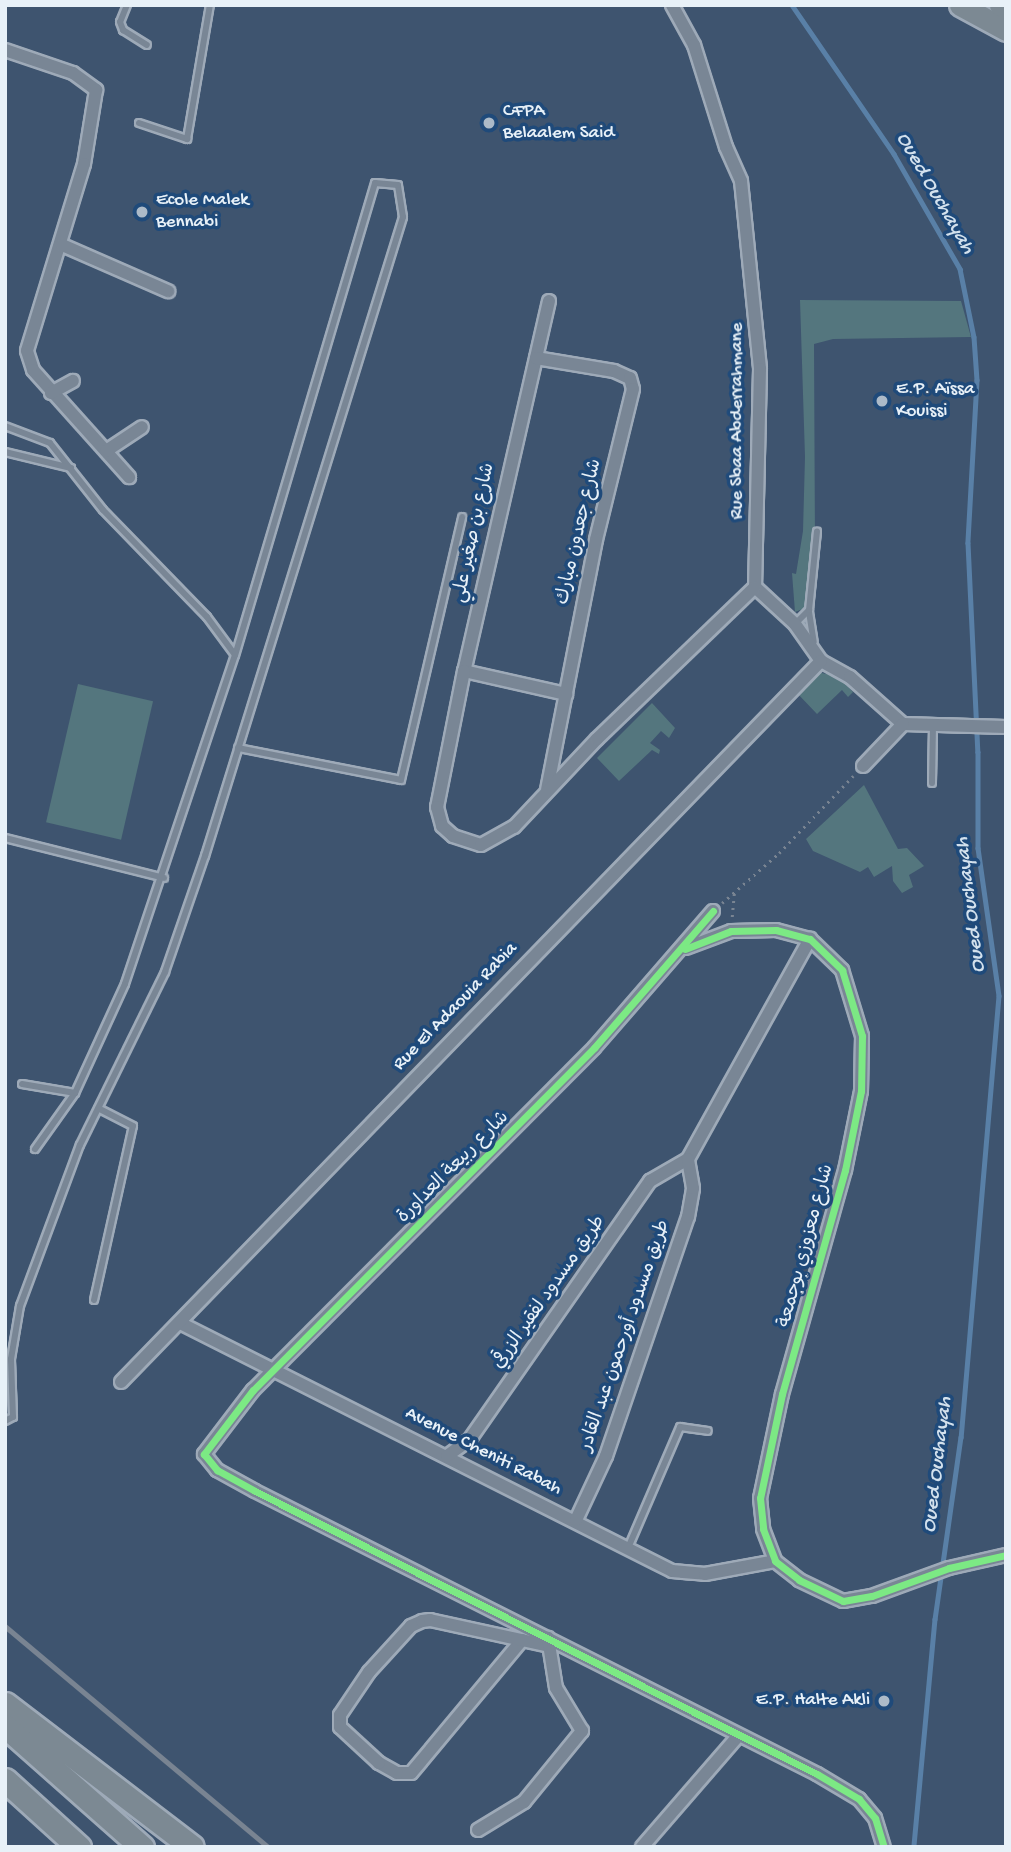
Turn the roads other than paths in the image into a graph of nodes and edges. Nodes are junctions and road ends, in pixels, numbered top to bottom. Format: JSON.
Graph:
{"nodes":[{"id":1,"x":127,"y":5,"type":"edge"},
{"id":2,"x":210,"y":5,"type":"edge"},
{"id":3,"x":671,"y":5,"type":"edge"},
{"id":4,"x":960,"y":5,"type":"edge"},
{"id":5,"x":1000,"y":5,"type":"edge"},
{"id":6,"x":1006,"y":8,"type":"edge"},
{"id":7,"x":1006,"y":30,"type":"edge"},
{"id":8,"x":147,"y":45,"type":"dead end"},
{"id":9,"x":5,"y":50,"type":"edge"},
{"id":10,"x":139,"y":123,"type":"dead end"},
{"id":11,"x":62,"y":245,"type":"junction"},
{"id":12,"x":168,"y":291,"type":"dead end"},
{"id":13,"x":549,"y":301,"type":"dead end"},
{"id":14,"x":537,"y":358,"type":"junction"},
{"id":15,"x":73,"y":381,"type":"dead end"},
{"id":16,"x":51,"y":393,"type":"junction"},
{"id":17,"x":5,"y":426,"type":"edge"},
{"id":18,"x":142,"y":427,"type":"dead end"},
{"id":19,"x":106,"y":451,"type":"junction"},
{"id":20,"x":5,"y":452,"type":"edge"},
{"id":21,"x":73,"y":468,"type":"junction"},
{"id":22,"x":129,"y":477,"type":"dead end"},
{"id":23,"x":462,"y":517,"type":"dead end"},
{"id":24,"x":817,"y":531,"type":"dead end"},
{"id":25,"x":755,"y":587,"type":"junction"},
{"id":26,"x":809,"y":610,"type":"junction"},
{"id":27,"x":795,"y":624,"type":"junction"},
{"id":28,"x":235,"y":655,"type":"junction"},
{"id":29,"x":821,"y":661,"type":"junction"},
{"id":30,"x":464,"y":671,"type":"junction"},
{"id":31,"x":566,"y":694,"type":"junction"},
{"id":32,"x":903,"y":724,"type":"junction"},
{"id":33,"x":999,"y":727,"type":"edge"},
{"id":34,"x":933,"y":728,"type":"junction"},
{"id":35,"x":238,"y":748,"type":"junction"},
{"id":36,"x":863,"y":766,"type":"road end"},
{"id":37,"x":932,"y":783,"type":"dead end"},
{"id":38,"x":546,"y":790,"type":"junction"},
{"id":39,"x":5,"y":838,"type":"edge"},
{"id":40,"x":164,"y":878,"type":"junction"},
{"id":41,"x":713,"y":911,"type":"dead end"},
{"id":42,"x":810,"y":939,"type":"junction"},
{"id":43,"x":682,"y":950,"type":"junction"},
{"id":44,"x":22,"y":1084,"type":"dead end"},
{"id":45,"x":75,"y":1093,"type":"junction"},
{"id":46,"x":98,"y":1108,"type":"junction"},
{"id":47,"x":35,"y":1149,"type":"dead end"},
{"id":48,"x":688,"y":1159,"type":"junction"},
{"id":49,"x":94,"y":1300,"type":"dead end"},
{"id":50,"x":180,"y":1323,"type":"junction"},
{"id":51,"x":275,"y":1371,"type":"junction"},
{"id":52,"x":121,"y":1382,"type":"dead end"},
{"id":53,"x":5,"y":1421,"type":"edge"},
{"id":54,"x":708,"y":1432,"type":"dead end"},
{"id":55,"x":447,"y":1456,"type":"junction"},
{"id":56,"x":576,"y":1520,"type":"junction"},
{"id":57,"x":627,"y":1549,"type":"junction"},
{"id":58,"x":1006,"y":1555,"type":"edge"},
{"id":59,"x":775,"y":1561,"type":"junction"},
{"id":60,"x":522,"y":1640,"type":"junction"},
{"id":61,"x":549,"y":1642,"type":"junction"},
{"id":62,"x":5,"y":1704,"type":"edge"},
{"id":63,"x":5,"y":1726,"type":"edge"},
{"id":64,"x":738,"y":1736,"type":"junction"},
{"id":65,"x":5,"y":1780,"type":"edge"},
{"id":66,"x":43,"y":1812,"type":"junction"},
{"id":67,"x":478,"y":1830,"type":"dead end"},
{"id":68,"x":73,"y":1847,"type":"edge"},
{"id":69,"x":79,"y":1847,"type":"edge"},
{"id":70,"x":142,"y":1847,"type":"edge"},
{"id":71,"x":192,"y":1847,"type":"edge"},
{"id":72,"x":642,"y":1847,"type":"edge"},
{"id":73,"x":884,"y":1847,"type":"edge"}],
"edges":[{"from":1,"to":8,"type":"lane"},
{"from":2,"to":10,"type":"lane"},
{"from":3,"to":25,"type":"street","name":"Rue Sbaa Abderrahmane"},
{"from":4,"to":7,"type":"main road"},
{"from":5,"to":6,"type":"main road"},
{"from":9,"to":11,"type":"street"},
{"from":11,"to":12,"type":"street"},
{"from":11,"to":16,"type":"street"},
{"from":13,"to":14,"type":"street","name":"شارع بن صغير علي"},
{"from":14,"to":30,"type":"street","name":"شارع بن صغير علي"},
{"from":14,"to":31,"type":"street","name":"شارع جعدون مبارك"},
{"from":15,"to":16,"type":"street"},
{"from":16,"to":19,"type":"street"},
{"from":17,"to":21,"type":"lane"},
{"from":18,"to":19,"type":"street"},
{"from":19,"to":22,"type":"street"},
{"from":20,"to":21,"type":"lane"},
{"from":21,"to":28,"type":"lane"},
{"from":23,"to":35,"type":"lane"},
{"from":24,"to":26,"type":"lane"},
{"from":25,"to":27,"type":"street"},
{"from":25,"to":38,"type":"street"},
{"from":26,"to":27,"type":"lane"},
{"from":26,"to":29,"type":"lane"},
{"from":27,"to":29,"type":"street"},
{"from":28,"to":35,"type":"lane"},
{"from":28,"to":40,"type":"lane"},
{"from":29,"to":32,"type":"street"},
{"from":29,"to":50,"type":"street","name":"Rue El Adaouia Rabia"},
{"from":30,"to":31,"type":"street"},
{"from":30,"to":38,"type":"street","name":"شارع بن صغير علي"},
{"from":31,"to":38,"type":"street","name":"شارع جعدون مبارك"},
{"from":32,"to":34,"type":"street"},
{"from":32,"to":36,"type":"street"},
{"from":33,"to":34,"type":"street"},
{"from":34,"to":37,"type":"lane"},
{"from":35,"to":46,"type":"lane"},
{"from":39,"to":40,"type":"lane"},
{"from":40,"to":45,"type":"lane"},
{"from":41,"to":43,"type":"street","name":"شارع ربيعة العداورة"},
{"from":42,"to":43,"type":"street","name":"شارع معزوزي بوجمعة"},
{"from":42,"to":48,"type":"street"},
{"from":42,"to":59,"type":"street","name":"شارع معزوزي بوجمعة"},
{"from":43,"to":51,"type":"street","name":"شارع ربيعة العداورة"},
{"from":44,"to":45,"type":"lane"},
{"from":45,"to":47,"type":"lane"},
{"from":46,"to":49,"type":"lane"},
{"from":46,"to":53,"type":"lane"},
{"from":48,"to":55,"type":"street","name":"طريق مسدود لفقير الزرقي"},
{"from":48,"to":56,"type":"street","name":"طريق مسدود أورحمون عبد القادر"},
{"from":50,"to":51,"type":"street","name":"Avenue Cheniti Rabah"},
{"from":50,"to":52,"type":"street","name":"Rue El Adaouia Rabia"},
{"from":51,"to":55,"type":"street","name":"Avenue Cheniti Rabah"},
{"from":51,"to":61,"type":"street","name":"شارع ربيعة العداورة"},
{"from":54,"to":57,"type":"lane"},
{"from":55,"to":56,"type":"street","name":"Avenue Cheniti Rabah"},
{"from":56,"to":57,"type":"street","name":"Avenue Cheniti Rabah"},
{"from":57,"to":59,"type":"street","name":"Avenue Cheniti Rabah"},
{"from":58,"to":59,"type":"street"},
{"from":60,"to":60,"type":"street"},
{"from":60,"to":61,"type":"street"},
{"from":61,"to":64,"type":"street"},
{"from":61,"to":67,"type":"street"},
{"from":62,"to":71,"type":"highway"},
{"from":63,"to":70,"type":"highway"},
{"from":64,"to":72,"type":"street"},
{"from":64,"to":73,"type":"street"},
{"from":65,"to":66,"type":"highway"},
{"from":66,"to":68,"type":"highway"},
{"from":66,"to":69,"type":"highway"}]}
